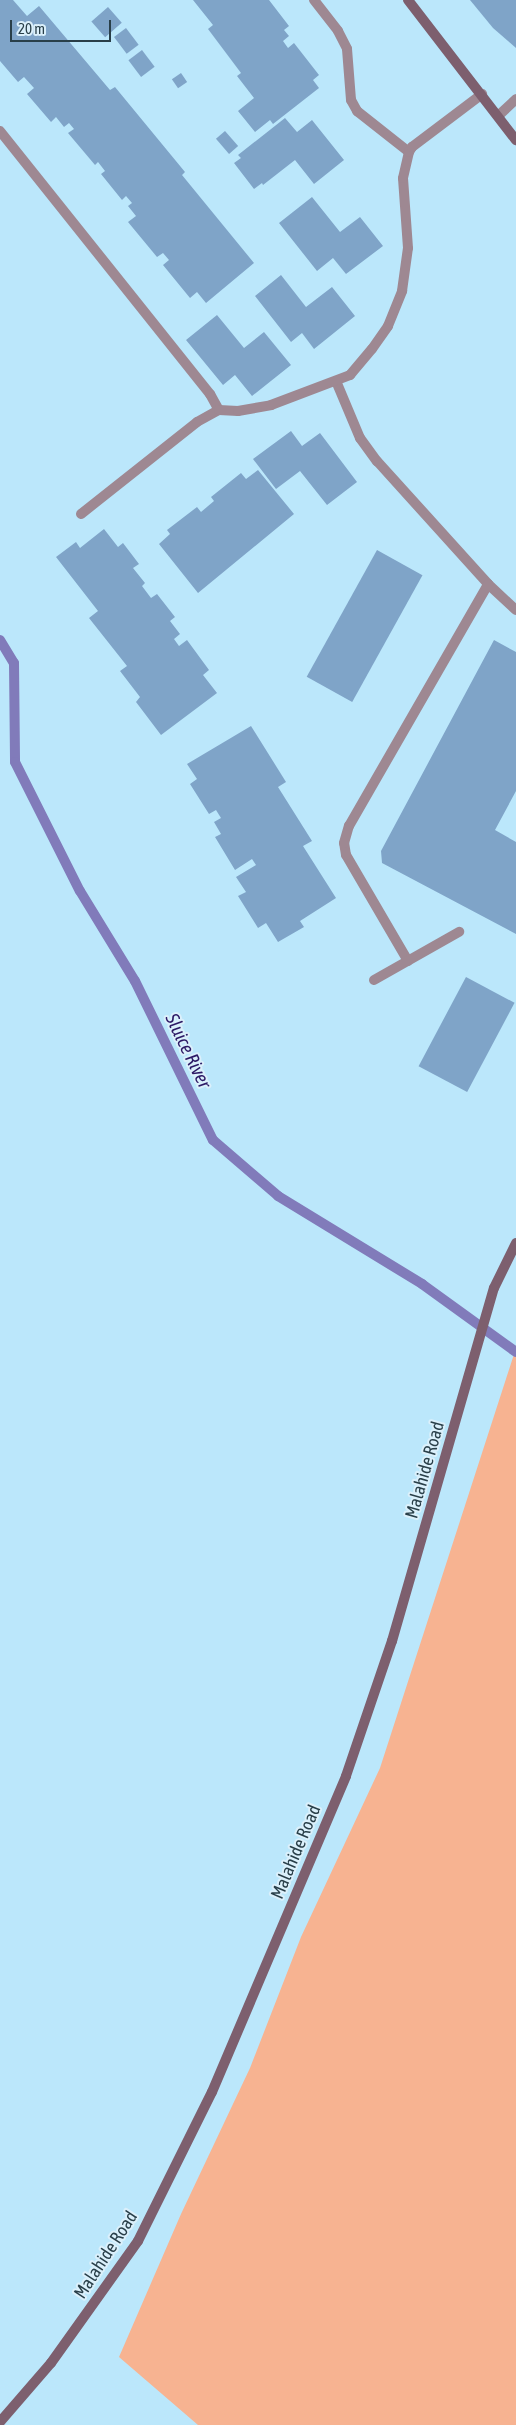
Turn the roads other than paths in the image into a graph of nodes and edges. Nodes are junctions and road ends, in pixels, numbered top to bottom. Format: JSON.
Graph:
{"nodes":[{"id":1,"x":314,"y":0,"type":"edge"},
{"id":2,"x":408,"y":0,"type":"edge"},
{"id":3,"x":482,"y":94,"type":"junction"},
{"id":4,"x":516,"y":99,"type":"edge"},
{"id":5,"x":498,"y":116,"type":"junction"},
{"id":6,"x":0,"y":130,"type":"edge"},
{"id":7,"x":516,"y":140,"type":"edge"},
{"id":8,"x":409,"y":152,"type":"junction"},
{"id":9,"x":336,"y":381,"type":"junction"},
{"id":10,"x":219,"y":410,"type":"junction"},
{"id":11,"x":81,"y":514,"type":"dead end"},
{"id":12,"x":488,"y":584,"type":"junction"},
{"id":13,"x":516,"y":610,"type":"edge"},
{"id":14,"x":459,"y":932,"type":"dead end"},
{"id":15,"x":408,"y":961,"type":"junction"},
{"id":16,"x":374,"y":980,"type":"dead end"},
{"id":17,"x":516,"y":1243,"type":"edge"},
{"id":18,"x":0,"y":2422,"type":"edge"}],
"edges":[{"from":1,"to":8,"type":"street"},
{"from":2,"to":3,"type":"main road"},
{"from":3,"to":5,"type":"main road"},
{"from":3,"to":8,"type":"street"},
{"from":4,"to":5,"type":"street"},
{"from":5,"to":7,"type":"main road"},
{"from":6,"to":10,"type":"street"},
{"from":8,"to":9,"type":"street"},
{"from":9,"to":10,"type":"street"},
{"from":9,"to":12,"type":"street"},
{"from":10,"to":11,"type":"street"},
{"from":12,"to":13,"type":"street"},
{"from":12,"to":15,"type":"street"},
{"from":14,"to":15,"type":"street"},
{"from":15,"to":16,"type":"street"},
{"from":17,"to":18,"type":"main road","name":"Malahide Road"}]}
